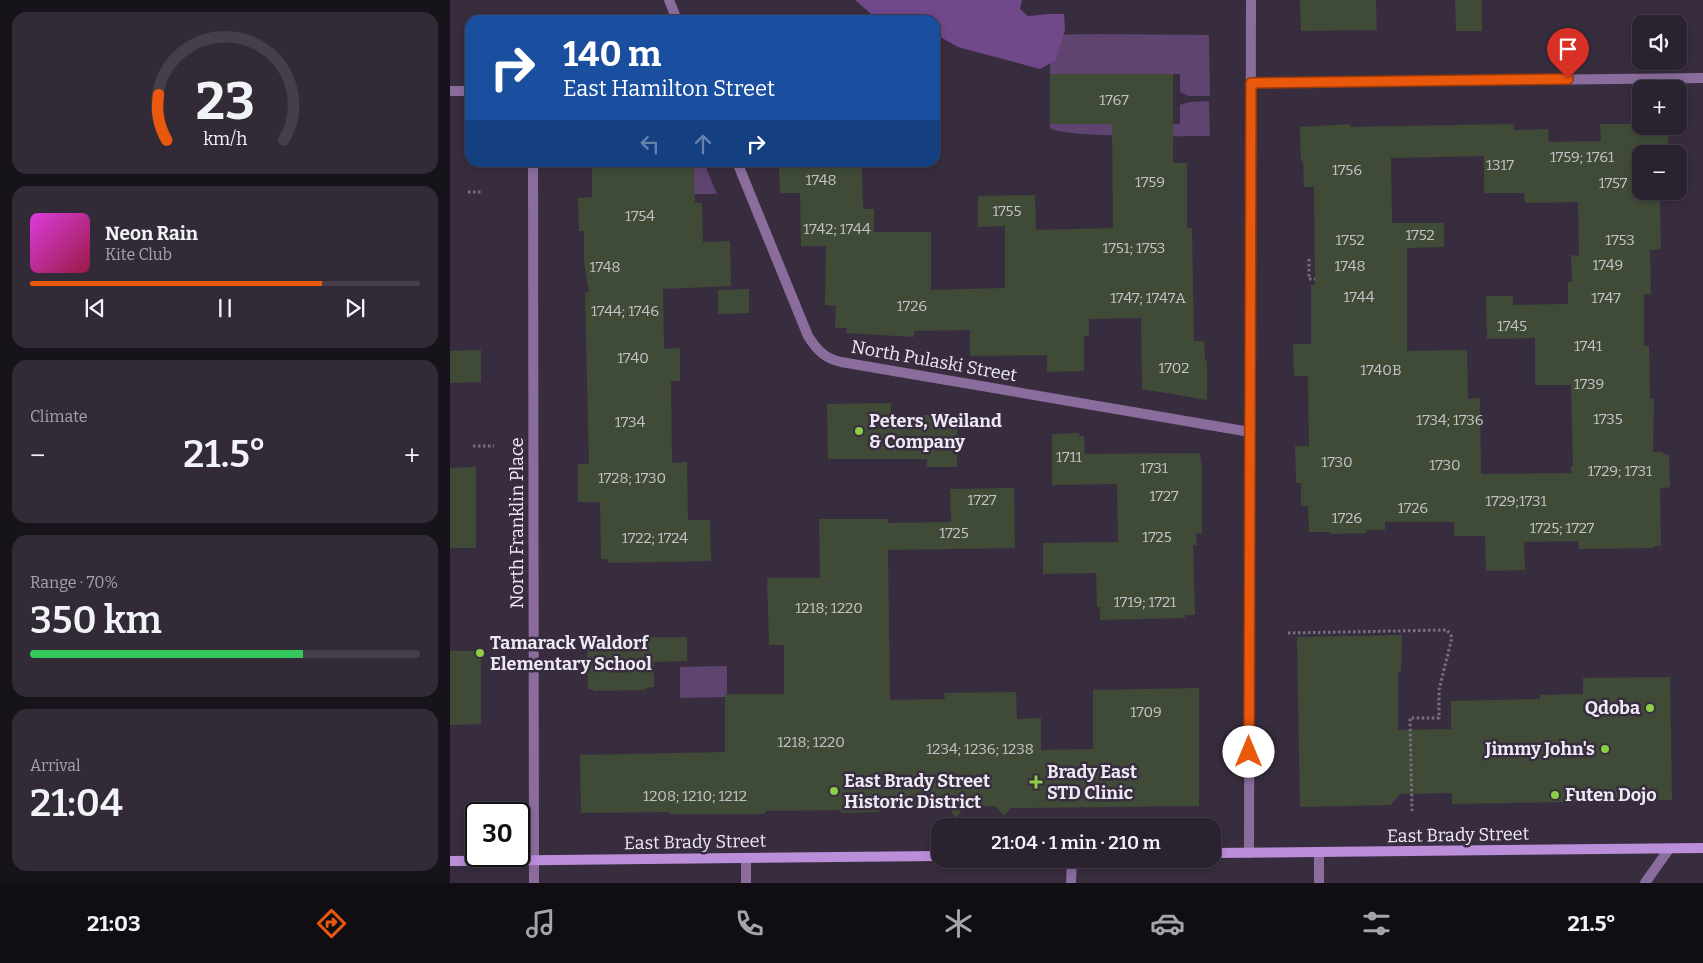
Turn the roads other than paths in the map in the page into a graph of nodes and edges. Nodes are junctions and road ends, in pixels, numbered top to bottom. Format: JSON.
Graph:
{"nodes":[{"id":1,"x":669,"y":0,"type":"edge"},
{"id":2,"x":1251,"y":0,"type":"edge"},
{"id":3,"x":675,"y":15,"type":"edge"},
{"id":4,"x":1703,"y":78,"type":"edge"},
{"id":5,"x":1251,"y":83,"type":"junction"},
{"id":6,"x":450,"y":91,"type":"edge"},
{"id":7,"x":465,"y":91,"type":"edge"},
{"id":8,"x":533,"y":167,"type":"edge"},
{"id":9,"x":739,"y":167,"type":"edge"},
{"id":10,"x":1250,"y":432,"type":"junction"},
{"id":11,"x":1703,"y":848,"type":"edge"},
{"id":12,"x":1669,"y":849,"type":"junction"},
{"id":13,"x":1221,"y":853,"type":"edge"},
{"id":14,"x":1249,"y":853,"type":"junction"},
{"id":15,"x":1319,"y":853,"type":"junction"},
{"id":16,"x":931,"y":856,"type":"edge"},
{"id":17,"x":746,"y":858,"type":"junction"},
{"id":18,"x":534,"y":860,"type":"junction"},
{"id":19,"x":450,"y":861,"type":"edge"},
{"id":20,"x":1072,"y":868,"type":"edge"},
{"id":21,"x":534,"y":883,"type":"edge"},
{"id":22,"x":746,"y":883,"type":"edge"},
{"id":23,"x":1071,"y":883,"type":"edge"},
{"id":24,"x":1319,"y":883,"type":"edge"},
{"id":25,"x":1645,"y":883,"type":"edge"}],
"edges":[{"from":1,"to":3,"type":"street"},
{"from":2,"to":5,"type":"street"},
{"from":4,"to":5,"type":"street"},
{"from":5,"to":10,"type":"street"},
{"from":6,"to":7,"type":"street"},
{"from":8,"to":18,"type":"street","name":"North Franklin Place"},
{"from":9,"to":10,"type":"street","name":"North Pulaski Street"},
{"from":10,"to":14,"type":"street"},
{"from":11,"to":12,"type":"main road","name":"East Brady Street"},
{"from":12,"to":15,"type":"main road","name":"East Brady Street"},
{"from":12,"to":25,"type":"street"},
{"from":13,"to":14,"type":"main road","name":"East Brady Street"},
{"from":14,"to":15,"type":"main road","name":"East Brady Street"},
{"from":15,"to":24,"type":"street"},
{"from":16,"to":17,"type":"main road","name":"East Brady Street"},
{"from":17,"to":18,"type":"main road","name":"East Brady Street"},
{"from":17,"to":22,"type":"street"},
{"from":18,"to":19,"type":"main road","name":"East Brady Street"},
{"from":18,"to":21,"type":"street","name":"North Franklin Place"},
{"from":20,"to":23,"type":"street"}]}
